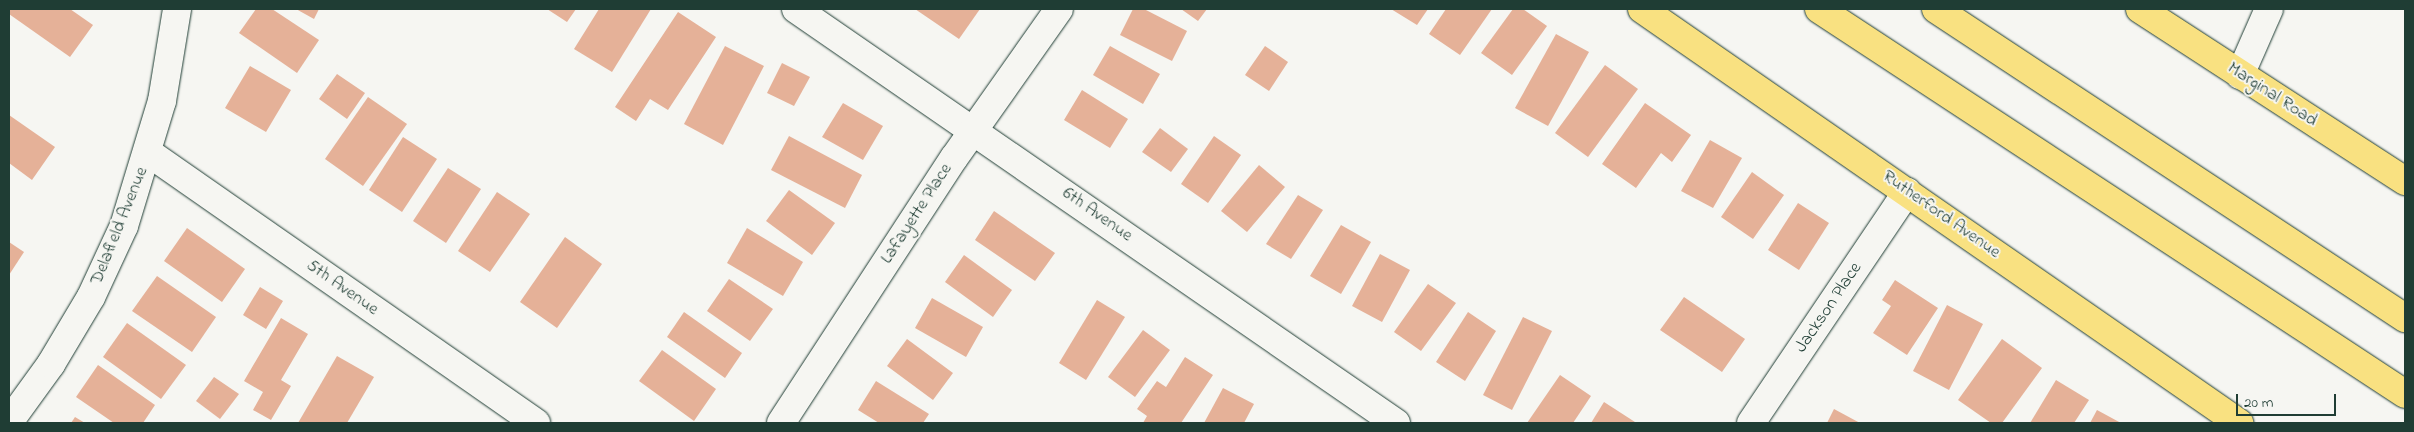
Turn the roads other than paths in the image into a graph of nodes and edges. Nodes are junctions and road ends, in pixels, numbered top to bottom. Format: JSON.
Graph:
{"nodes":[{"id":1,"x":177,"y":9,"type":"edge"},
{"id":2,"x":796,"y":9,"type":"edge"},
{"id":3,"x":1059,"y":9,"type":"edge"},
{"id":4,"x":1642,"y":9,"type":"edge"},
{"id":5,"x":1819,"y":9,"type":"edge"},
{"id":6,"x":1936,"y":9,"type":"edge"},
{"id":7,"x":2140,"y":9,"type":"edge"},
{"id":8,"x":2269,"y":9,"type":"edge"},
{"id":9,"x":2240,"y":75,"type":"junction"},
{"id":10,"x":974,"y":130,"type":"junction"},
{"id":11,"x":149,"y":153,"type":"junction"},
{"id":12,"x":2405,"y":181,"type":"edge"},
{"id":13,"x":1907,"y":192,"type":"junction"},
{"id":14,"x":2405,"y":318,"type":"edge"},
{"id":15,"x":2405,"y":394,"type":"edge"},
{"id":16,"x":9,"y":422,"type":"edge"},
{"id":17,"x":536,"y":423,"type":"edge"},
{"id":18,"x":781,"y":423,"type":"edge"},
{"id":19,"x":1396,"y":423,"type":"edge"},
{"id":20,"x":1751,"y":423,"type":"edge"},
{"id":21,"x":2239,"y":423,"type":"edge"}],
"edges":[{"from":1,"to":11,"type":"street","name":"Delafield Avenue"},
{"from":2,"to":10,"type":"street","name":"6th Avenue"},
{"from":3,"to":10,"type":"street","name":"Lafayette Place"},
{"from":4,"to":13,"type":"main road","name":"Rutherford Avenue"},
{"from":5,"to":15,"type":"main road"},
{"from":6,"to":14,"type":"main road"},
{"from":7,"to":9,"type":"main road","name":"Marginal Road"},
{"from":8,"to":9,"type":"street"},
{"from":9,"to":12,"type":"main road","name":"Marginal Road"},
{"from":10,"to":18,"type":"street","name":"Lafayette Place"},
{"from":10,"to":19,"type":"street","name":"6th Avenue"},
{"from":11,"to":16,"type":"street","name":"Delafield Avenue"},
{"from":11,"to":17,"type":"street","name":"5th Avenue"},
{"from":13,"to":20,"type":"street","name":"Jackson Place"},
{"from":13,"to":21,"type":"main road","name":"Rutherford Avenue"}]}
